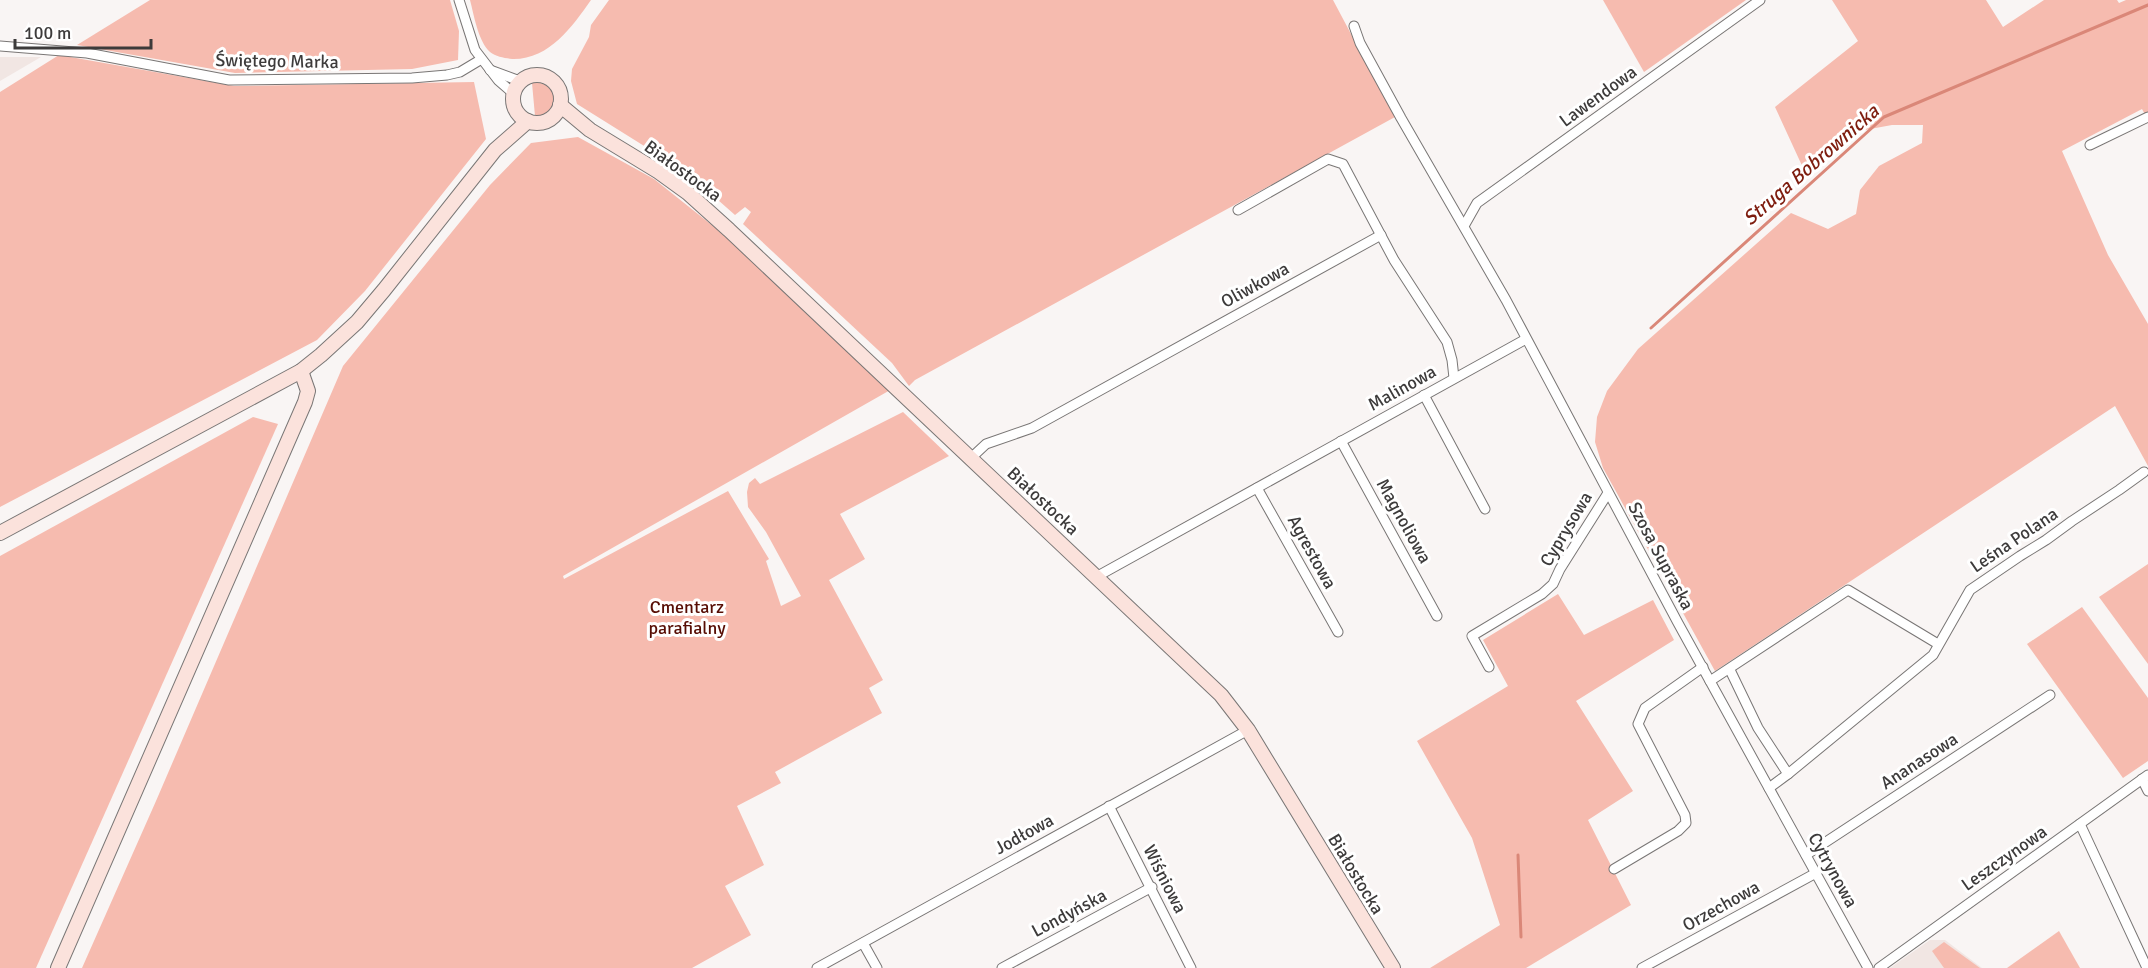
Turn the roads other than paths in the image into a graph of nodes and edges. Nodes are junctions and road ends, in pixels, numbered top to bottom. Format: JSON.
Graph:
{"nodes":[{"id":1,"x":459,"y":0,"type":"edge"},
{"id":2,"x":1760,"y":0,"type":"edge"},
{"id":3,"x":1354,"y":26,"type":"dead end"},
{"id":4,"x":0,"y":46,"type":"edge"},
{"id":5,"x":480,"y":60,"type":"junction"},
{"id":6,"x":490,"y":70,"type":"junction"},
{"id":7,"x":525,"y":79,"type":"junction"},
{"id":8,"x":514,"y":94,"type":"junction"},
{"id":9,"x":560,"y":105,"type":"junction"},
{"id":10,"x":517,"y":112,"type":"junction"},
{"id":11,"x":553,"y":117,"type":"junction"},
{"id":12,"x":2148,"y":117,"type":"edge"},
{"id":13,"x":528,"y":121,"type":"junction"},
{"id":14,"x":590,"y":130,"type":"junction"},
{"id":15,"x":501,"y":144,"type":"junction"},
{"id":16,"x":2090,"y":145,"type":"dead end"},
{"id":17,"x":1238,"y":210,"type":"dead end"},
{"id":18,"x":1464,"y":226,"type":"junction"},
{"id":19,"x":1381,"y":236,"type":"junction"},
{"id":20,"x":1526,"y":339,"type":"junction"},
{"id":21,"x":300,"y":371,"type":"junction"},
{"id":22,"x":1454,"y":378,"type":"junction"},
{"id":23,"x":1424,"y":394,"type":"junction"},
{"id":24,"x":1341,"y":441,"type":"junction"},
{"id":25,"x":971,"y":458,"type":"junction"},
{"id":26,"x":2144,"y":472,"type":"dead end"},
{"id":27,"x":1257,"y":488,"type":"junction"},
{"id":28,"x":1608,"y":493,"type":"junction"},
{"id":29,"x":1485,"y":509,"type":"dead end"},
{"id":30,"x":0,"y":532,"type":"edge"},
{"id":31,"x":1096,"y":577,"type":"junction"},
{"id":32,"x":1437,"y":616,"type":"dead end"},
{"id":33,"x":1338,"y":632,"type":"dead end"},
{"id":34,"x":1938,"y":644,"type":"junction"},
{"id":35,"x":1489,"y":667,"type":"dead end"},
{"id":36,"x":1703,"y":667,"type":"junction"},
{"id":37,"x":1730,"y":670,"type":"junction"},
{"id":38,"x":1710,"y":681,"type":"junction"},
{"id":39,"x":2050,"y":695,"type":"dead end"},
{"id":40,"x":1248,"y":730,"type":"junction"},
{"id":41,"x":1788,"y":774,"type":"junction"},
{"id":42,"x":2145,"y":777,"type":"edge"},
{"id":43,"x":1769,"y":788,"type":"junction"},
{"id":44,"x":2148,"y":791,"type":"edge"},
{"id":45,"x":1109,"y":806,"type":"junction"},
{"id":46,"x":2080,"y":824,"type":"junction"},
{"id":47,"x":1806,"y":855,"type":"junction"},
{"id":48,"x":1614,"y":868,"type":"dead end"},
{"id":49,"x":1816,"y":873,"type":"junction"},
{"id":50,"x":1152,"y":887,"type":"junction"},
{"id":51,"x":862,"y":943,"type":"junction"},
{"id":52,"x":1190,"y":965,"type":"edge"},
{"id":53,"x":58,"y":968,"type":"edge"},
{"id":54,"x":817,"y":968,"type":"edge"},
{"id":55,"x":877,"y":968,"type":"edge"},
{"id":56,"x":1002,"y":968,"type":"edge"},
{"id":57,"x":1178,"y":968,"type":"edge"},
{"id":58,"x":1393,"y":968,"type":"edge"},
{"id":59,"x":1642,"y":968,"type":"edge"},
{"id":60,"x":1868,"y":968,"type":"edge"},
{"id":61,"x":1879,"y":968,"type":"edge"},
{"id":62,"x":2147,"y":968,"type":"edge"}],
"edges":[{"from":1,"to":5,"type":"street"},
{"from":2,"to":18,"type":"street","name":"Lawendowa"},
{"from":3,"to":18,"type":"street"},
{"from":4,"to":5,"type":"street","name":"Świętego Marka"},
{"from":5,"to":6,"type":"street"},
{"from":6,"to":7,"type":"street"},
{"from":6,"to":8,"type":"street"},
{"from":7,"to":8,"type":"street"},
{"from":7,"to":9,"type":"street"},
{"from":8,"to":10,"type":"street"},
{"from":9,"to":11,"type":"street"},
{"from":9,"to":14,"type":"street","name":"Białostocka"},
{"from":10,"to":13,"type":"street"},
{"from":10,"to":15,"type":"street"},
{"from":11,"to":13,"type":"street"},
{"from":11,"to":14,"type":"street","name":"Białostocka"},
{"from":12,"to":16,"type":"street"},
{"from":13,"to":15,"type":"street"},
{"from":14,"to":25,"type":"street","name":"Białostocka"},
{"from":15,"to":21,"type":"street"},
{"from":17,"to":19,"type":"street"},
{"from":18,"to":20,"type":"street"},
{"from":19,"to":22,"type":"street"},
{"from":19,"to":25,"type":"street","name":"Oliwkowa"},
{"from":20,"to":22,"type":"street","name":"Malinowa"},
{"from":20,"to":28,"type":"street","name":"Szosa Supraska"},
{"from":21,"to":30,"type":"street"},
{"from":21,"to":53,"type":"street"},
{"from":22,"to":23,"type":"street","name":"Malinowa"},
{"from":23,"to":24,"type":"street","name":"Malinowa"},
{"from":23,"to":29,"type":"street"},
{"from":24,"to":27,"type":"street","name":"Malinowa"},
{"from":24,"to":32,"type":"street","name":"Magnoliowa"},
{"from":25,"to":31,"type":"street","name":"Białostocka"},
{"from":26,"to":34,"type":"street","name":"Leśna Polana"},
{"from":27,"to":31,"type":"street","name":"Malinowa"},
{"from":27,"to":33,"type":"street","name":"Agrestowa"},
{"from":28,"to":35,"type":"street","name":"Cyprysowa"},
{"from":28,"to":36,"type":"street","name":"Szosa Supraska"},
{"from":31,"to":40,"type":"street","name":"Białostocka"},
{"from":34,"to":37,"type":"street"},
{"from":34,"to":41,"type":"street","name":"Leśna Polana"},
{"from":36,"to":38,"type":"street","name":"Szosa Supraska"},
{"from":36,"to":48,"type":"street"},
{"from":37,"to":38,"type":"street"},
{"from":37,"to":41,"type":"street"},
{"from":38,"to":43,"type":"street","name":"Szosa Supraska"},
{"from":39,"to":47,"type":"street","name":"Ananasowa"},
{"from":40,"to":45,"type":"street","name":"Jodłowa"},
{"from":40,"to":58,"type":"street","name":"Białostocka"},
{"from":41,"to":43,"type":"street","name":"Leśna Polana"},
{"from":42,"to":44,"type":"street"},
{"from":42,"to":46,"type":"street","name":"Leszczynowa"},
{"from":43,"to":47,"type":"street","name":"Cytrynowa"},
{"from":45,"to":50,"type":"street","name":"Wiśniowa"},
{"from":45,"to":51,"type":"street","name":"Jodłowa"},
{"from":46,"to":61,"type":"street","name":"Leszczynowa"},
{"from":46,"to":62,"type":"street"},
{"from":47,"to":49,"type":"street","name":"Cytrynowa"},
{"from":49,"to":59,"type":"street","name":"Orzechowa"},
{"from":49,"to":60,"type":"street","name":"Cytrynowa"},
{"from":50,"to":52,"type":"street","name":"Wiśniowa"},
{"from":50,"to":56,"type":"street","name":"Londyńska"},
{"from":51,"to":54,"type":"street","name":"Jodłowa"},
{"from":51,"to":55,"type":"street"},
{"from":52,"to":57,"type":"street"}]}
